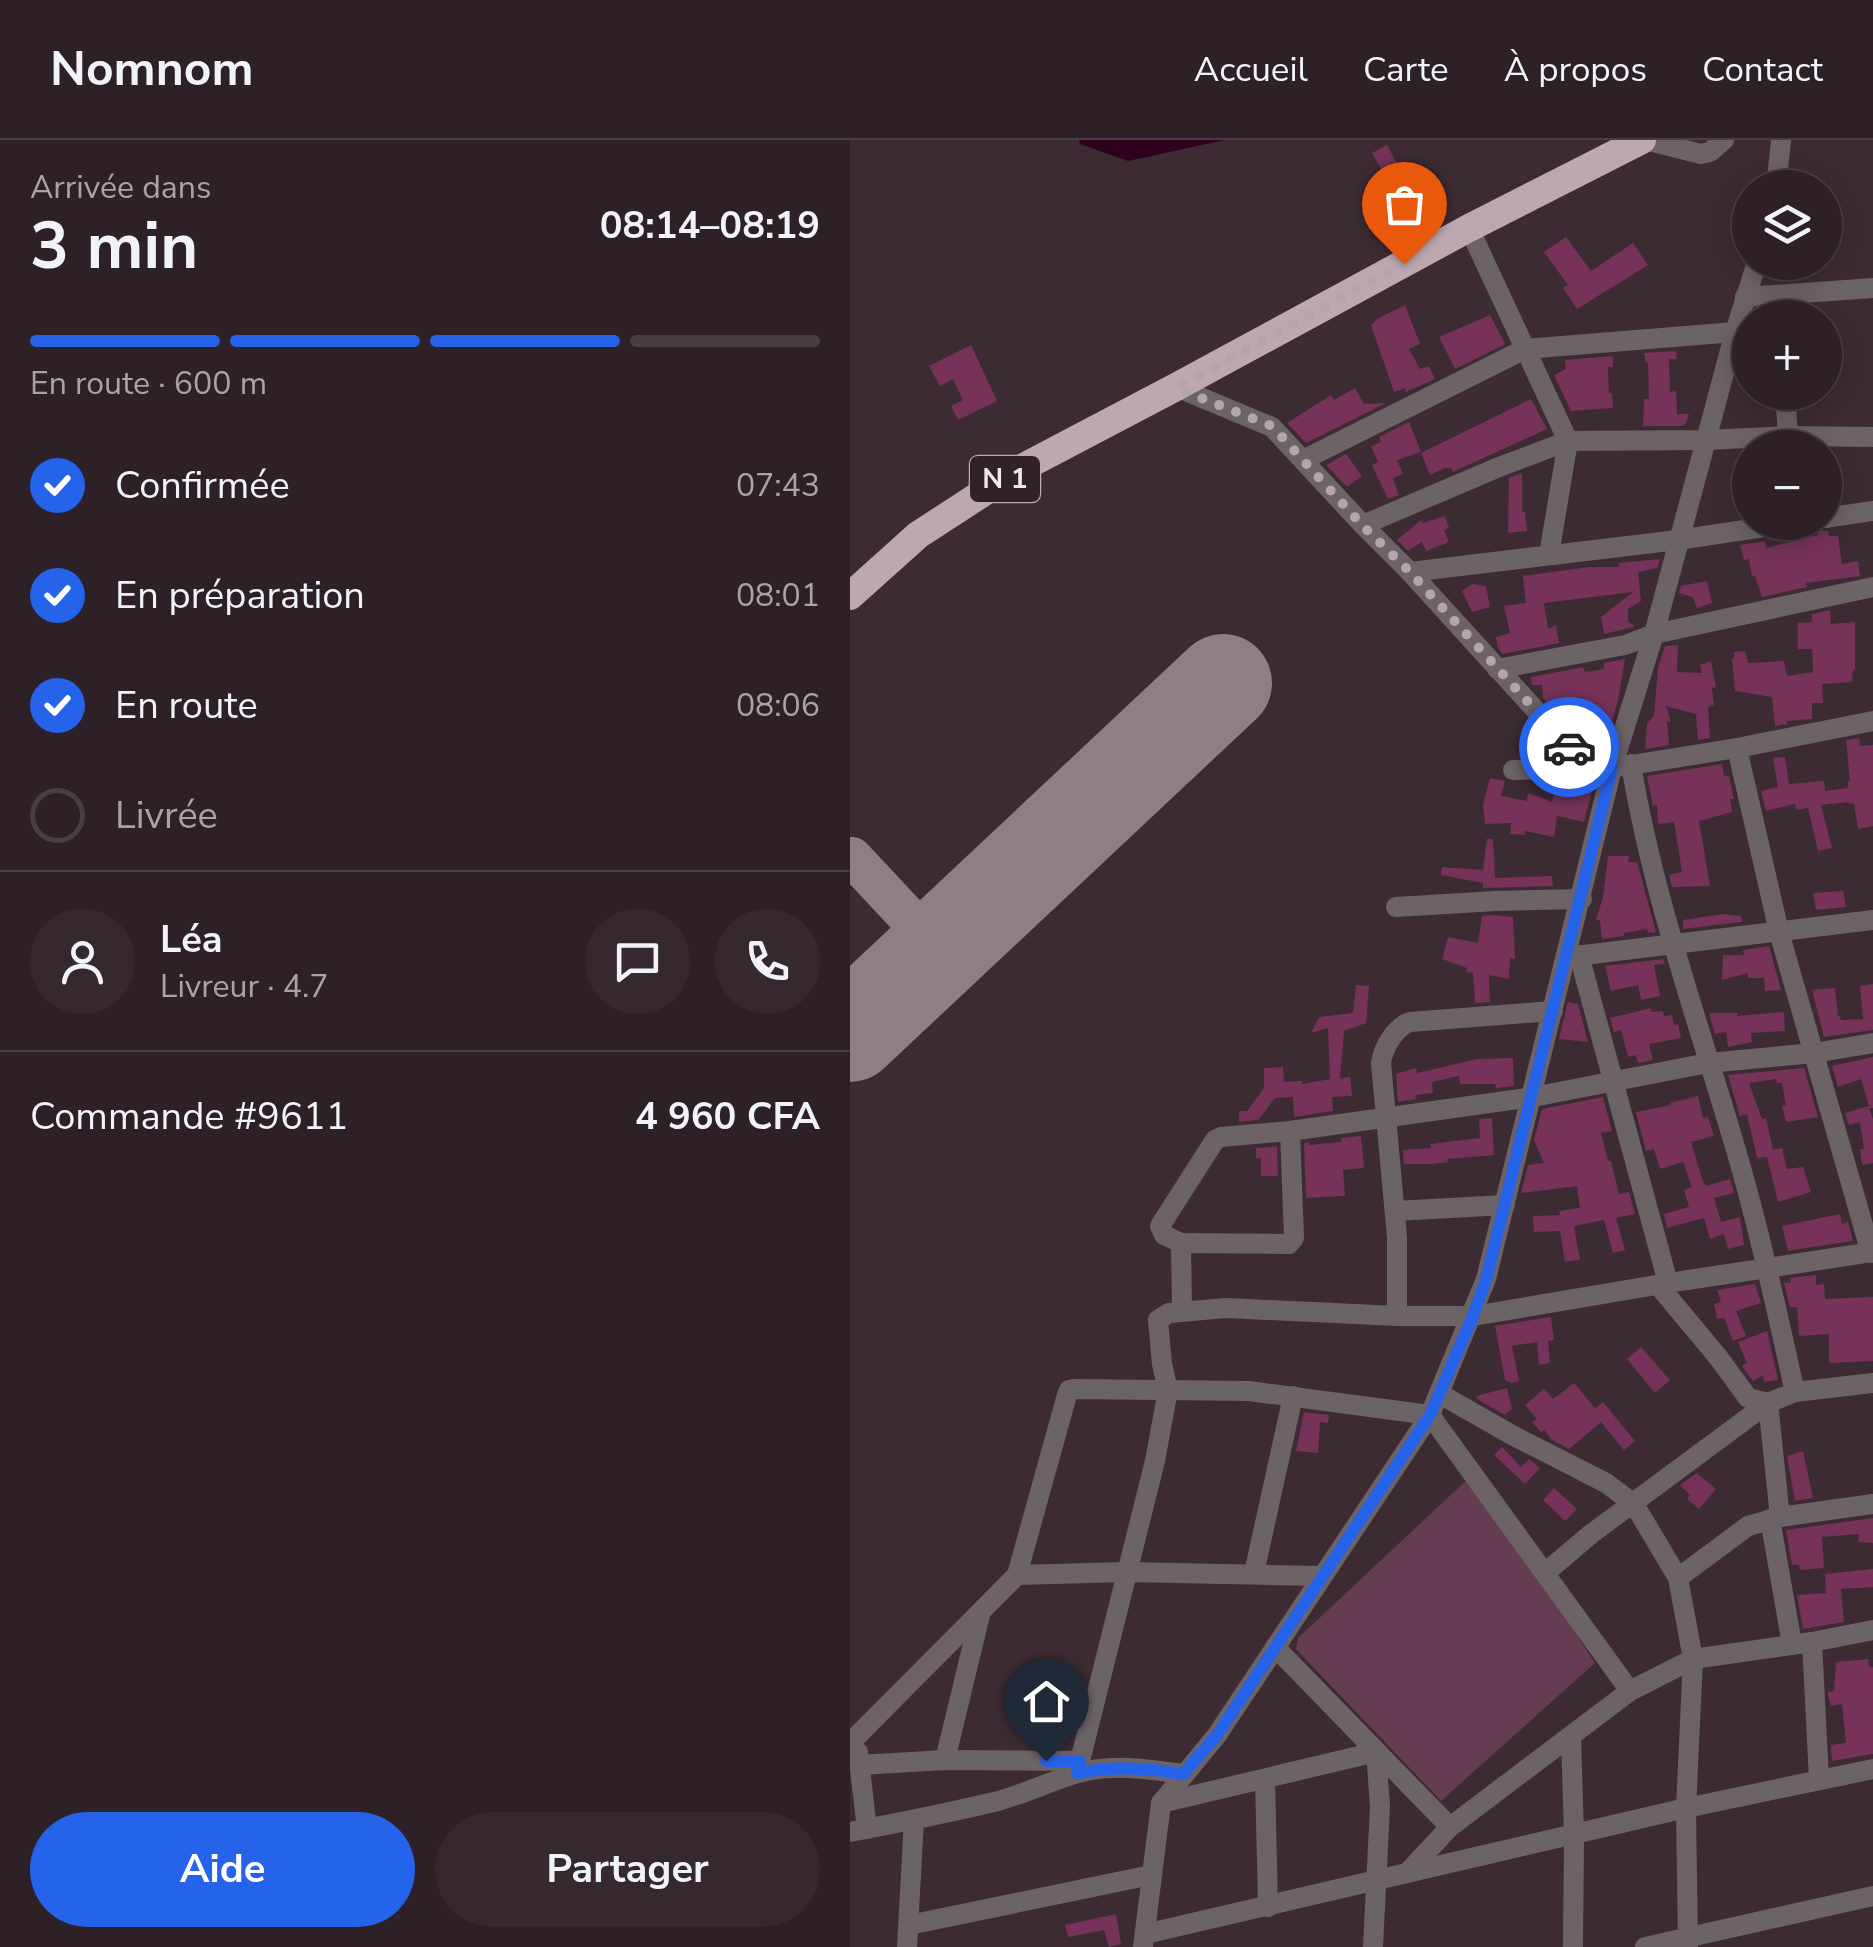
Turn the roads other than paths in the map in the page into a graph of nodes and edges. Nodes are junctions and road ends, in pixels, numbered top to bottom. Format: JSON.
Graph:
{"nodes":[{"id":1,"x":1643,"y":140,"type":"edge"},
{"id":2,"x":1724,"y":140,"type":"edge"},
{"id":3,"x":1782,"y":140,"type":"edge"},
{"id":4,"x":1778,"y":170,"type":"edge"},
{"id":5,"x":1469,"y":228,"type":"junction"},
{"id":6,"x":1751,"y":280,"type":"edge"},
{"id":7,"x":1873,"y":288,"type":"edge"},
{"id":8,"x":1778,"y":294,"type":"junction"},
{"id":9,"x":1746,"y":297,"type":"junction"},
{"id":10,"x":1745,"y":300,"type":"edge"},
{"id":11,"x":1778,"y":300,"type":"edge"},
{"id":12,"x":1732,"y":332,"type":"edge"},
{"id":13,"x":1732,"y":343,"type":"edge"},
{"id":14,"x":1525,"y":349,"type":"junction"},
{"id":15,"x":1176,"y":388,"type":"junction"},
{"id":16,"x":1842,"y":436,"type":"edge"},
{"id":17,"x":1873,"y":436,"type":"edge"},
{"id":18,"x":1732,"y":439,"type":"edge"},
{"id":19,"x":1706,"y":440,"type":"junction"},
{"id":20,"x":1568,"y":441,"type":"junction"},
{"id":21,"x":1303,"y":460,"type":"junction"},
{"id":22,"x":1873,"y":511,"type":"edge"},
{"id":23,"x":1842,"y":516,"type":"edge"},
{"id":24,"x":1363,"y":526,"type":"junction"},
{"id":25,"x":1732,"y":532,"type":"edge"},
{"id":26,"x":1678,"y":540,"type":"junction"},
{"id":27,"x":1550,"y":555,"type":"junction"},
{"id":28,"x":1410,"y":572,"type":"junction"},
{"id":29,"x":1873,"y":587,"type":"edge"},
{"id":30,"x":850,"y":596,"type":"edge"},
{"id":31,"x":1654,"y":634,"type":"junction"},
{"id":32,"x":1497,"y":669,"type":"junction"},
{"id":33,"x":1873,"y":721,"type":"edge"},
{"id":34,"x":1737,"y":748,"type":"junction"},
{"id":35,"x":1621,"y":766,"type":"junction"},
{"id":36,"x":1513,"y":770,"type":"dead end"},
{"id":37,"x":1590,"y":770,"type":"junction"},
{"id":38,"x":1582,"y":899,"type":"junction"},
{"id":39,"x":1396,"y":907,"type":"dead end"},
{"id":40,"x":1873,"y":920,"type":"edge"},
{"id":41,"x":1779,"y":932,"type":"junction"},
{"id":42,"x":1673,"y":944,"type":"junction"},
{"id":43,"x":1573,"y":956,"type":"junction"},
{"id":44,"x":1553,"y":1011,"type":"junction"},
{"id":45,"x":1873,"y":1043,"type":"edge"},
{"id":46,"x":1814,"y":1053,"type":"junction"},
{"id":47,"x":1708,"y":1064,"type":"junction"},
{"id":48,"x":1613,"y":1083,"type":"junction"},
{"id":49,"x":1532,"y":1097,"type":"junction"},
{"id":50,"x":1387,"y":1116,"type":"junction"},
{"id":51,"x":1290,"y":1131,"type":"junction"},
{"id":52,"x":1505,"y":1204,"type":"junction"},
{"id":53,"x":1395,"y":1210,"type":"junction"},
{"id":54,"x":1181,"y":1243,"type":"junction"},
{"id":55,"x":1872,"y":1253,"type":"edge"},
{"id":56,"x":1766,"y":1268,"type":"junction"},
{"id":57,"x":1663,"y":1284,"type":"junction"},
{"id":58,"x":1182,"y":1311,"type":"junction"},
{"id":59,"x":1396,"y":1316,"type":"junction"},
{"id":60,"x":1473,"y":1316,"type":"junction"},
{"id":61,"x":1873,"y":1383,"type":"edge"},
{"id":62,"x":1168,"y":1390,"type":"junction"},
{"id":63,"x":1795,"y":1392,"type":"junction"},
{"id":64,"x":1440,"y":1394,"type":"junction"},
{"id":65,"x":1293,"y":1396,"type":"junction"},
{"id":66,"x":1768,"y":1403,"type":"junction"},
{"id":67,"x":1430,"y":1415,"type":"junction"},
{"id":68,"x":1634,"y":1504,"type":"junction"},
{"id":69,"x":1873,"y":1504,"type":"edge"},
{"id":70,"x":1775,"y":1518,"type":"junction"},
{"id":71,"x":1127,"y":1572,"type":"junction"},
{"id":72,"x":1254,"y":1573,"type":"junction"},
{"id":73,"x":1544,"y":1573,"type":"junction"},
{"id":74,"x":1018,"y":1575,"type":"junction"},
{"id":75,"x":1320,"y":1576,"type":"junction"},
{"id":76,"x":1678,"y":1578,"type":"junction"},
{"id":77,"x":980,"y":1613,"type":"junction"},
{"id":78,"x":1873,"y":1630,"type":"edge"},
{"id":79,"x":1802,"y":1643,"type":"junction"},
{"id":80,"x":1275,"y":1647,"type":"junction"},
{"id":81,"x":1693,"y":1658,"type":"junction"},
{"id":82,"x":1630,"y":1691,"type":"junction"},
{"id":83,"x":1571,"y":1737,"type":"junction"},
{"id":84,"x":853,"y":1740,"type":"edge"},
{"id":85,"x":1376,"y":1752,"type":"junction"},
{"id":86,"x":945,"y":1760,"type":"junction"},
{"id":87,"x":859,"y":1764,"type":"junction"},
{"id":88,"x":1078,"y":1767,"type":"junction"},
{"id":89,"x":1873,"y":1769,"type":"edge"},
{"id":90,"x":1183,"y":1774,"type":"junction"},
{"id":91,"x":1265,"y":1778,"type":"junction"},
{"id":92,"x":1819,"y":1778,"type":"junction"},
{"id":93,"x":1161,"y":1803,"type":"junction"},
{"id":94,"x":1686,"y":1808,"type":"junction"},
{"id":95,"x":914,"y":1820,"type":"junction"},
{"id":96,"x":1450,"y":1827,"type":"junction"},
{"id":97,"x":858,"y":1831,"type":"edge"},
{"id":98,"x":1574,"y":1835,"type":"junction"},
{"id":99,"x":1408,"y":1873,"type":"junction"},
{"id":100,"x":1151,"y":1875,"type":"junction"},
{"id":101,"x":1377,"y":1880,"type":"junction"},
{"id":102,"x":1873,"y":1896,"type":"edge"},
{"id":103,"x":1268,"y":1907,"type":"junction"},
{"id":104,"x":909,"y":1925,"type":"junction"},
{"id":105,"x":1144,"y":1941,"type":"edge"},
{"id":106,"x":1687,"y":1942,"type":"edge"},
{"id":107,"x":907,"y":1947,"type":"edge"},
{"id":108,"x":1373,"y":1947,"type":"edge"},
{"id":109,"x":1572,"y":1947,"type":"edge"},
{"id":110,"x":1645,"y":1947,"type":"edge"}],
"edges":[{"from":1,"to":2,"type":"street"},
{"from":1,"to":5,"type":"highway","number":"N 1"},
{"from":3,"to":4,"type":"street"},
{"from":5,"to":14,"type":"street"},
{"from":5,"to":15,"type":"highway","number":"N 1"},
{"from":6,"to":9,"type":"street"},
{"from":7,"to":8,"type":"street"},
{"from":8,"to":9,"type":"street"},
{"from":8,"to":11,"type":"street"},
{"from":9,"to":10,"type":"street"},
{"from":12,"to":14,"type":"street"},
{"from":13,"to":19,"type":"street"},
{"from":14,"to":20,"type":"street"},
{"from":14,"to":21,"type":"street"},
{"from":15,"to":21,"type":"street"},
{"from":15,"to":30,"type":"highway","number":"N 1"},
{"from":16,"to":17,"type":"street"},
{"from":18,"to":19,"type":"street"},
{"from":19,"to":20,"type":"street"},
{"from":19,"to":26,"type":"street"},
{"from":20,"to":24,"type":"street"},
{"from":20,"to":27,"type":"street"},
{"from":21,"to":24,"type":"street"},
{"from":22,"to":23,"type":"street"},
{"from":24,"to":28,"type":"street"},
{"from":25,"to":26,"type":"street"},
{"from":26,"to":27,"type":"street"},
{"from":26,"to":31,"type":"street"},
{"from":27,"to":28,"type":"street"},
{"from":28,"to":32,"type":"street"},
{"from":29,"to":31,"type":"street"},
{"from":31,"to":32,"type":"street"},
{"from":31,"to":35,"type":"street"},
{"from":32,"to":37,"type":"street"},
{"from":33,"to":34,"type":"street"},
{"from":34,"to":35,"type":"street"},
{"from":34,"to":41,"type":"street"},
{"from":35,"to":37,"type":"street"},
{"from":35,"to":38,"type":"street"},
{"from":35,"to":42,"type":"street"},
{"from":36,"to":37,"type":"street"},
{"from":38,"to":39,"type":"street"},
{"from":38,"to":43,"type":"street"},
{"from":40,"to":41,"type":"street"},
{"from":41,"to":42,"type":"street"},
{"from":41,"to":46,"type":"street"},
{"from":42,"to":43,"type":"street"},
{"from":42,"to":47,"type":"street"},
{"from":43,"to":44,"type":"street"},
{"from":43,"to":48,"type":"street"},
{"from":44,"to":49,"type":"street"},
{"from":44,"to":50,"type":"street"},
{"from":45,"to":46,"type":"street"},
{"from":46,"to":47,"type":"street"},
{"from":46,"to":55,"type":"street"},
{"from":47,"to":48,"type":"street"},
{"from":47,"to":56,"type":"street"},
{"from":48,"to":49,"type":"street"},
{"from":48,"to":57,"type":"street"},
{"from":49,"to":50,"type":"street"},
{"from":49,"to":52,"type":"street"},
{"from":50,"to":51,"type":"street"},
{"from":50,"to":53,"type":"street"},
{"from":51,"to":54,"type":"street"},
{"from":51,"to":54,"type":"street"},
{"from":52,"to":53,"type":"street"},
{"from":52,"to":60,"type":"street"},
{"from":53,"to":59,"type":"street"},
{"from":54,"to":58,"type":"street"},
{"from":55,"to":56,"type":"street"},
{"from":56,"to":57,"type":"street"},
{"from":56,"to":63,"type":"street"},
{"from":57,"to":60,"type":"street"},
{"from":57,"to":66,"type":"street"},
{"from":58,"to":59,"type":"street"},
{"from":58,"to":62,"type":"street"},
{"from":59,"to":60,"type":"street"},
{"from":60,"to":64,"type":"street"},
{"from":61,"to":63,"type":"street"},
{"from":62,"to":65,"type":"street"},
{"from":62,"to":71,"type":"street"},
{"from":62,"to":74,"type":"street"},
{"from":63,"to":66,"type":"street"},
{"from":64,"to":67,"type":"street"},
{"from":64,"to":68,"type":"street"},
{"from":65,"to":67,"type":"street"},
{"from":65,"to":72,"type":"street"},
{"from":66,"to":68,"type":"street"},
{"from":66,"to":70,"type":"street"},
{"from":67,"to":73,"type":"street"},
{"from":67,"to":75,"type":"street"},
{"from":68,"to":73,"type":"street"},
{"from":68,"to":76,"type":"street"},
{"from":69,"to":70,"type":"street"},
{"from":70,"to":76,"type":"street"},
{"from":70,"to":79,"type":"street"},
{"from":71,"to":72,"type":"street"},
{"from":71,"to":74,"type":"street"},
{"from":71,"to":88,"type":"street"},
{"from":72,"to":75,"type":"street"},
{"from":73,"to":82,"type":"street"},
{"from":74,"to":77,"type":"street"},
{"from":75,"to":80,"type":"street"},
{"from":76,"to":81,"type":"street"},
{"from":77,"to":84,"type":"street"},
{"from":77,"to":86,"type":"street"},
{"from":78,"to":79,"type":"street"},
{"from":79,"to":81,"type":"street"},
{"from":79,"to":92,"type":"street"},
{"from":80,"to":85,"type":"street"},
{"from":80,"to":90,"type":"street"},
{"from":81,"to":82,"type":"street"},
{"from":81,"to":94,"type":"street"},
{"from":82,"to":83,"type":"street"},
{"from":83,"to":96,"type":"street"},
{"from":83,"to":98,"type":"street"},
{"from":84,"to":87,"type":"street"},
{"from":85,"to":91,"type":"street"},
{"from":85,"to":96,"type":"street"},
{"from":85,"to":101,"type":"street"},
{"from":86,"to":87,"type":"street"},
{"from":86,"to":88,"type":"street"},
{"from":87,"to":97,"type":"street"},
{"from":88,"to":90,"type":"street"},
{"from":88,"to":95,"type":"street"},
{"from":89,"to":92,"type":"street"},
{"from":90,"to":93,"type":"street"},
{"from":91,"to":93,"type":"street"},
{"from":91,"to":103,"type":"street"},
{"from":92,"to":94,"type":"street"},
{"from":93,"to":100,"type":"street"},
{"from":94,"to":98,"type":"street"},
{"from":94,"to":106,"type":"street"},
{"from":95,"to":97,"type":"street"},
{"from":95,"to":104,"type":"street"},
{"from":96,"to":99,"type":"street"},
{"from":98,"to":99,"type":"street"},
{"from":98,"to":109,"type":"street"},
{"from":99,"to":101,"type":"street"},
{"from":100,"to":104,"type":"street"},
{"from":100,"to":105,"type":"street"},
{"from":101,"to":103,"type":"street"},
{"from":101,"to":108,"type":"street"},
{"from":102,"to":106,"type":"street"},
{"from":103,"to":105,"type":"street"},
{"from":104,"to":107,"type":"street"},
{"from":106,"to":110,"type":"street"}]}
